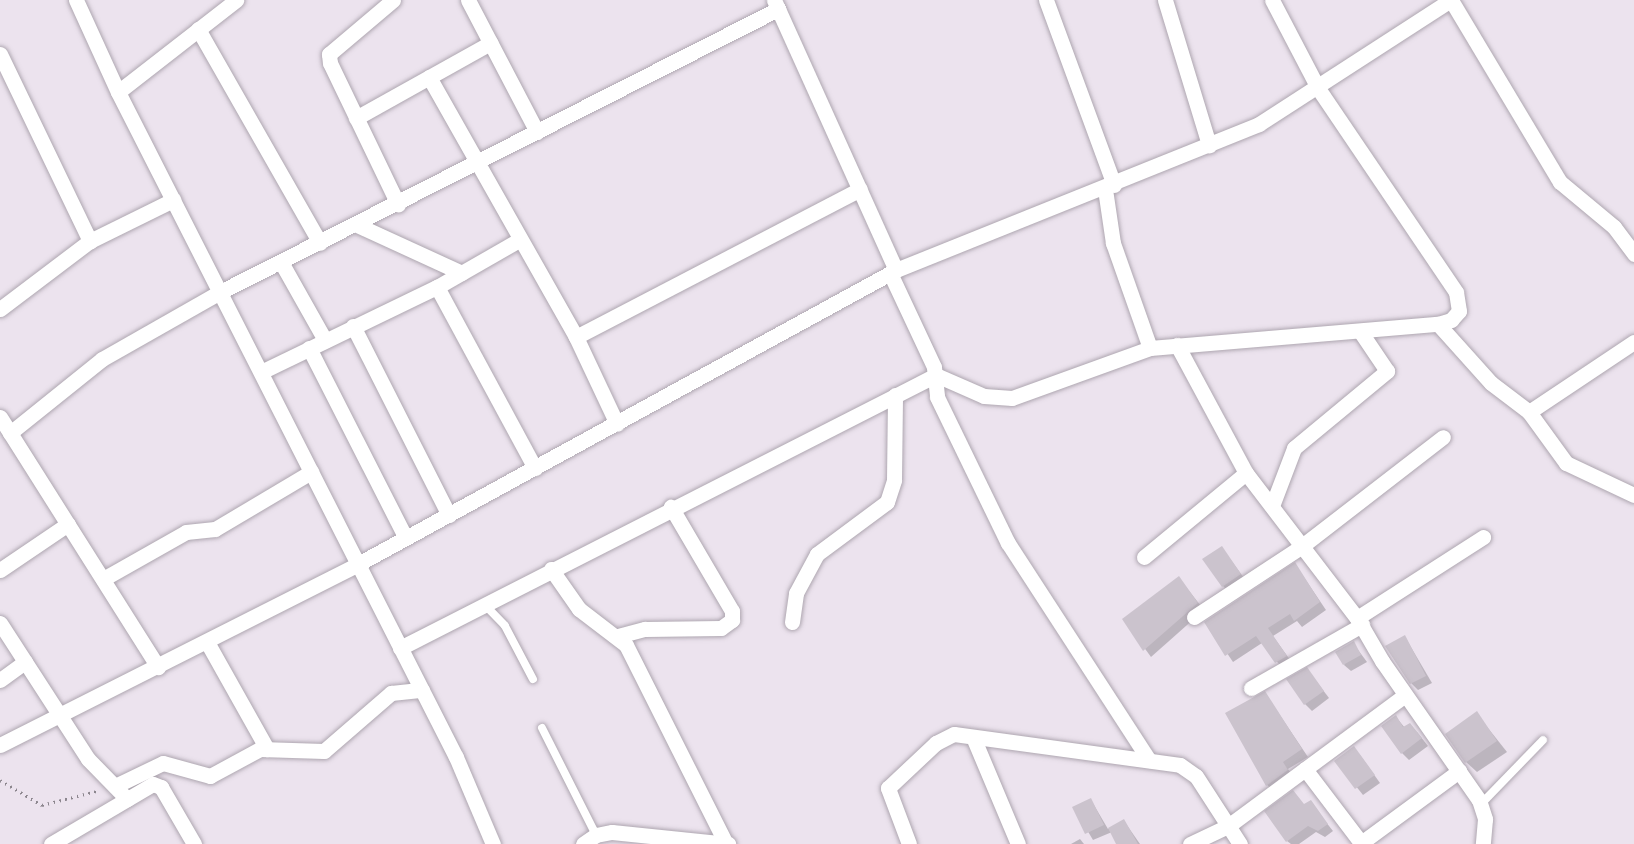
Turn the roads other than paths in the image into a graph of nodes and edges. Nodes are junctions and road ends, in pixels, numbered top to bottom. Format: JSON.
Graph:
{"nodes":[{"id":1,"x":76,"y":0,"type":"edge"},
{"id":2,"x":236,"y":0,"type":"edge"},
{"id":3,"x":393,"y":0,"type":"edge"},
{"id":4,"x":468,"y":0,"type":"edge"},
{"id":5,"x":1046,"y":0,"type":"edge"},
{"id":6,"x":1165,"y":0,"type":"edge"},
{"id":7,"x":1451,"y":0,"type":"edge"},
{"id":8,"x":1278,"y":2,"type":"edge"},
{"id":9,"x":776,"y":4,"type":"edge"},
{"id":10,"x":198,"y":29,"type":"junction"},
{"id":11,"x":490,"y":43,"type":"junction"},
{"id":12,"x":0,"y":54,"type":"edge"},
{"id":13,"x":429,"y":77,"type":"junction"},
{"id":14,"x":1318,"y":88,"type":"junction"},
{"id":15,"x":118,"y":92,"type":"junction"},
{"id":16,"x":356,"y":118,"type":"junction"},
{"id":17,"x":537,"y":132,"type":"junction"},
{"id":18,"x":1209,"y":145,"type":"junction"},
{"id":19,"x":477,"y":161,"type":"junction"},
{"id":20,"x":1110,"y":187,"type":"junction"},
{"id":21,"x":860,"y":189,"type":"junction"},
{"id":22,"x":173,"y":200,"type":"junction"},
{"id":23,"x":398,"y":204,"type":"junction"},
{"id":24,"x":357,"y":225,"type":"junction"},
{"id":25,"x":519,"y":240,"type":"junction"},
{"id":26,"x":90,"y":241,"type":"junction"},
{"id":27,"x":320,"y":243,"type":"junction"},
{"id":28,"x":1634,"y":254,"type":"edge"},
{"id":29,"x":281,"y":262,"type":"junction"},
{"id":30,"x":893,"y":271,"type":"junction"},
{"id":31,"x":462,"y":273,"type":"junction"},
{"id":32,"x":437,"y":287,"type":"junction"},
{"id":33,"x":220,"y":292,"type":"junction"},
{"id":34,"x":0,"y":309,"type":"edge"},
{"id":35,"x":1438,"y":324,"type":"junction"},
{"id":36,"x":353,"y":326,"type":"junction"},
{"id":37,"x":1360,"y":331,"type":"junction"},
{"id":38,"x":576,"y":337,"type":"junction"},
{"id":39,"x":325,"y":340,"type":"junction"},
{"id":40,"x":1634,"y":342,"type":"edge"},
{"id":41,"x":1177,"y":345,"type":"junction"},
{"id":42,"x":309,"y":348,"type":"junction"},
{"id":43,"x":1150,"y":348,"type":"junction"},
{"id":44,"x":261,"y":372,"type":"junction"},
{"id":45,"x":936,"y":375,"type":"junction"},
{"id":46,"x":895,"y":395,"type":"junction"},
{"id":47,"x":1529,"y":412,"type":"junction"},
{"id":48,"x":0,"y":417,"type":"edge"},
{"id":49,"x":617,"y":424,"type":"junction"},
{"id":50,"x":10,"y":433,"type":"junction"},
{"id":51,"x":1443,"y":437,"type":"dead end"},
{"id":52,"x":536,"y":468,"type":"junction"},
{"id":53,"x":311,"y":472,"type":"junction"},
{"id":54,"x":1246,"y":473,"type":"junction"},
{"id":55,"x":1634,"y":495,"type":"edge"},
{"id":56,"x":1272,"y":506,"type":"junction"},
{"id":57,"x":671,"y":507,"type":"junction"},
{"id":58,"x":449,"y":515,"type":"junction"},
{"id":59,"x":68,"y":524,"type":"junction"},
{"id":60,"x":1483,"y":537,"type":"dead end"},
{"id":61,"x":406,"y":538,"type":"junction"},
{"id":62,"x":1302,"y":546,"type":"junction"},
{"id":63,"x":1144,"y":557,"type":"dead end"},
{"id":64,"x":358,"y":564,"type":"junction"},
{"id":65,"x":551,"y":569,"type":"junction"},
{"id":66,"x":0,"y":570,"type":"edge"},
{"id":67,"x":103,"y":579,"type":"junction"},
{"id":68,"x":484,"y":604,"type":"junction"},
{"id":69,"x":1194,"y":617,"type":"dead end"},
{"id":70,"x":1359,"y":621,"type":"junction"},
{"id":71,"x":792,"y":622,"type":"dead end"},
{"id":72,"x":0,"y":623,"type":"edge"},
{"id":73,"x":618,"y":636,"type":"junction"},
{"id":74,"x":207,"y":642,"type":"junction"},
{"id":75,"x":400,"y":648,"type":"junction"},
{"id":76,"x":25,"y":662,"type":"junction"},
{"id":77,"x":158,"y":667,"type":"junction"},
{"id":78,"x":532,"y":679,"type":"dead end"},
{"id":79,"x":0,"y":680,"type":"edge"},
{"id":80,"x":1251,"y":688,"type":"dead end"},
{"id":81,"x":422,"y":690,"type":"junction"},
{"id":82,"x":1405,"y":695,"type":"junction"},
{"id":83,"x":61,"y":717,"type":"junction"},
{"id":84,"x":542,"y":728,"type":"dead end"},
{"id":85,"x":973,"y":737,"type":"junction"},
{"id":86,"x":1543,"y":741,"type":"dead end"},
{"id":87,"x":0,"y":744,"type":"edge"},
{"id":88,"x":267,"y":749,"type":"junction"},
{"id":89,"x":1149,"y":760,"type":"junction"},
{"id":90,"x":1305,"y":769,"type":"junction"},
{"id":91,"x":1459,"y":771,"type":"junction"},
{"id":92,"x":115,"y":786,"type":"junction"},
{"id":93,"x":127,"y":799,"type":"junction"},
{"id":94,"x":1481,"y":804,"type":"junction"},
{"id":95,"x":1228,"y":826,"type":"junction"},
{"id":96,"x":589,"y":840,"type":"edge"},
{"id":97,"x":1361,"y":843,"type":"edge"},
{"id":98,"x":51,"y":844,"type":"edge"},
{"id":99,"x":194,"y":844,"type":"edge"},
{"id":100,"x":494,"y":844,"type":"edge"},
{"id":101,"x":727,"y":844,"type":"edge"},
{"id":102,"x":909,"y":844,"type":"edge"},
{"id":103,"x":1018,"y":844,"type":"edge"},
{"id":104,"x":1190,"y":844,"type":"edge"},
{"id":105,"x":1240,"y":844,"type":"edge"},
{"id":106,"x":1483,"y":844,"type":"edge"}],
"edges":[{"from":1,"to":15,"type":"street"},
{"from":2,"to":10,"type":"street"},
{"from":3,"to":16,"type":"street"},
{"from":4,"to":11,"type":"street"},
{"from":5,"to":20,"type":"street"},
{"from":6,"to":18,"type":"street"},
{"from":7,"to":14,"type":"street"},
{"from":7,"to":28,"type":"street"},
{"from":8,"to":14,"type":"street"},
{"from":9,"to":17,"type":"street"},
{"from":9,"to":21,"type":"street"},
{"from":10,"to":15,"type":"street"},
{"from":10,"to":27,"type":"street"},
{"from":11,"to":13,"type":"street"},
{"from":11,"to":17,"type":"street"},
{"from":12,"to":26,"type":"street"},
{"from":13,"to":16,"type":"street"},
{"from":13,"to":19,"type":"street"},
{"from":14,"to":18,"type":"street"},
{"from":14,"to":35,"type":"street"},
{"from":15,"to":22,"type":"street"},
{"from":16,"to":23,"type":"street"},
{"from":17,"to":19,"type":"street"},
{"from":18,"to":20,"type":"street"},
{"from":19,"to":23,"type":"street"},
{"from":19,"to":25,"type":"street"},
{"from":20,"to":30,"type":"street"},
{"from":20,"to":43,"type":"street"},
{"from":21,"to":30,"type":"street"},
{"from":21,"to":38,"type":"street"},
{"from":22,"to":26,"type":"street"},
{"from":22,"to":33,"type":"street"},
{"from":23,"to":24,"type":"street"},
{"from":24,"to":27,"type":"street"},
{"from":24,"to":31,"type":"street"},
{"from":25,"to":31,"type":"street"},
{"from":25,"to":38,"type":"street"},
{"from":26,"to":34,"type":"street"},
{"from":27,"to":29,"type":"street"},
{"from":29,"to":33,"type":"street"},
{"from":29,"to":39,"type":"street"},
{"from":30,"to":45,"type":"street"},
{"from":30,"to":49,"type":"street"},
{"from":31,"to":32,"type":"street"},
{"from":32,"to":36,"type":"street"},
{"from":32,"to":52,"type":"street"},
{"from":33,"to":44,"type":"street"},
{"from":33,"to":50,"type":"street"},
{"from":35,"to":37,"type":"street"},
{"from":35,"to":47,"type":"street"},
{"from":36,"to":39,"type":"street"},
{"from":36,"to":58,"type":"street"},
{"from":37,"to":41,"type":"street"},
{"from":37,"to":56,"type":"street"},
{"from":38,"to":49,"type":"street"},
{"from":39,"to":42,"type":"street"},
{"from":40,"to":47,"type":"street"},
{"from":41,"to":43,"type":"street"},
{"from":41,"to":54,"type":"street"},
{"from":42,"to":44,"type":"street"},
{"from":42,"to":61,"type":"street"},
{"from":43,"to":45,"type":"street"},
{"from":44,"to":53,"type":"street"},
{"from":45,"to":46,"type":"street"},
{"from":45,"to":89,"type":"street"},
{"from":46,"to":57,"type":"street"},
{"from":46,"to":71,"type":"street"},
{"from":47,"to":55,"type":"street"},
{"from":48,"to":50,"type":"street"},
{"from":49,"to":52,"type":"street"},
{"from":50,"to":59,"type":"street"},
{"from":51,"to":62,"type":"street"},
{"from":52,"to":58,"type":"street"},
{"from":53,"to":64,"type":"street"},
{"from":53,"to":67,"type":"street"},
{"from":54,"to":56,"type":"street"},
{"from":54,"to":63,"type":"street"},
{"from":56,"to":62,"type":"street"},
{"from":57,"to":65,"type":"street"},
{"from":57,"to":73,"type":"street"},
{"from":58,"to":61,"type":"street"},
{"from":59,"to":66,"type":"street"},
{"from":59,"to":67,"type":"street"},
{"from":60,"to":70,"type":"street"},
{"from":61,"to":64,"type":"street"},
{"from":62,"to":69,"type":"street"},
{"from":62,"to":70,"type":"street"},
{"from":64,"to":74,"type":"street"},
{"from":64,"to":75,"type":"street"},
{"from":65,"to":68,"type":"street"},
{"from":65,"to":73,"type":"street"},
{"from":67,"to":77,"type":"street"},
{"from":68,"to":75,"type":"street"},
{"from":68,"to":78,"type":"lane"},
{"from":70,"to":80,"type":"street"},
{"from":70,"to":82,"type":"street"},
{"from":72,"to":76,"type":"street"},
{"from":73,"to":101,"type":"street"},
{"from":74,"to":77,"type":"street"},
{"from":74,"to":88,"type":"street"},
{"from":75,"to":81,"type":"street"},
{"from":76,"to":79,"type":"street"},
{"from":76,"to":83,"type":"street"},
{"from":77,"to":83,"type":"street"},
{"from":81,"to":88,"type":"street"},
{"from":81,"to":100,"type":"street"},
{"from":82,"to":90,"type":"street"},
{"from":82,"to":91,"type":"street"},
{"from":83,"to":87,"type":"street"},
{"from":83,"to":92,"type":"street"},
{"from":84,"to":96,"type":"lane"},
{"from":85,"to":89,"type":"street"},
{"from":85,"to":102,"type":"street"},
{"from":85,"to":103,"type":"street"},
{"from":86,"to":94,"type":"lane"},
{"from":88,"to":92,"type":"street"},
{"from":89,"to":95,"type":"street"},
{"from":90,"to":95,"type":"street"},
{"from":90,"to":97,"type":"street"},
{"from":91,"to":94,"type":"street"},
{"from":91,"to":97,"type":"street"},
{"from":92,"to":93,"type":"street"},
{"from":93,"to":98,"type":"street"},
{"from":93,"to":99,"type":"street"},
{"from":94,"to":106,"type":"street"},
{"from":95,"to":104,"type":"street"},
{"from":95,"to":105,"type":"street"},
{"from":96,"to":101,"type":"street"}]}
